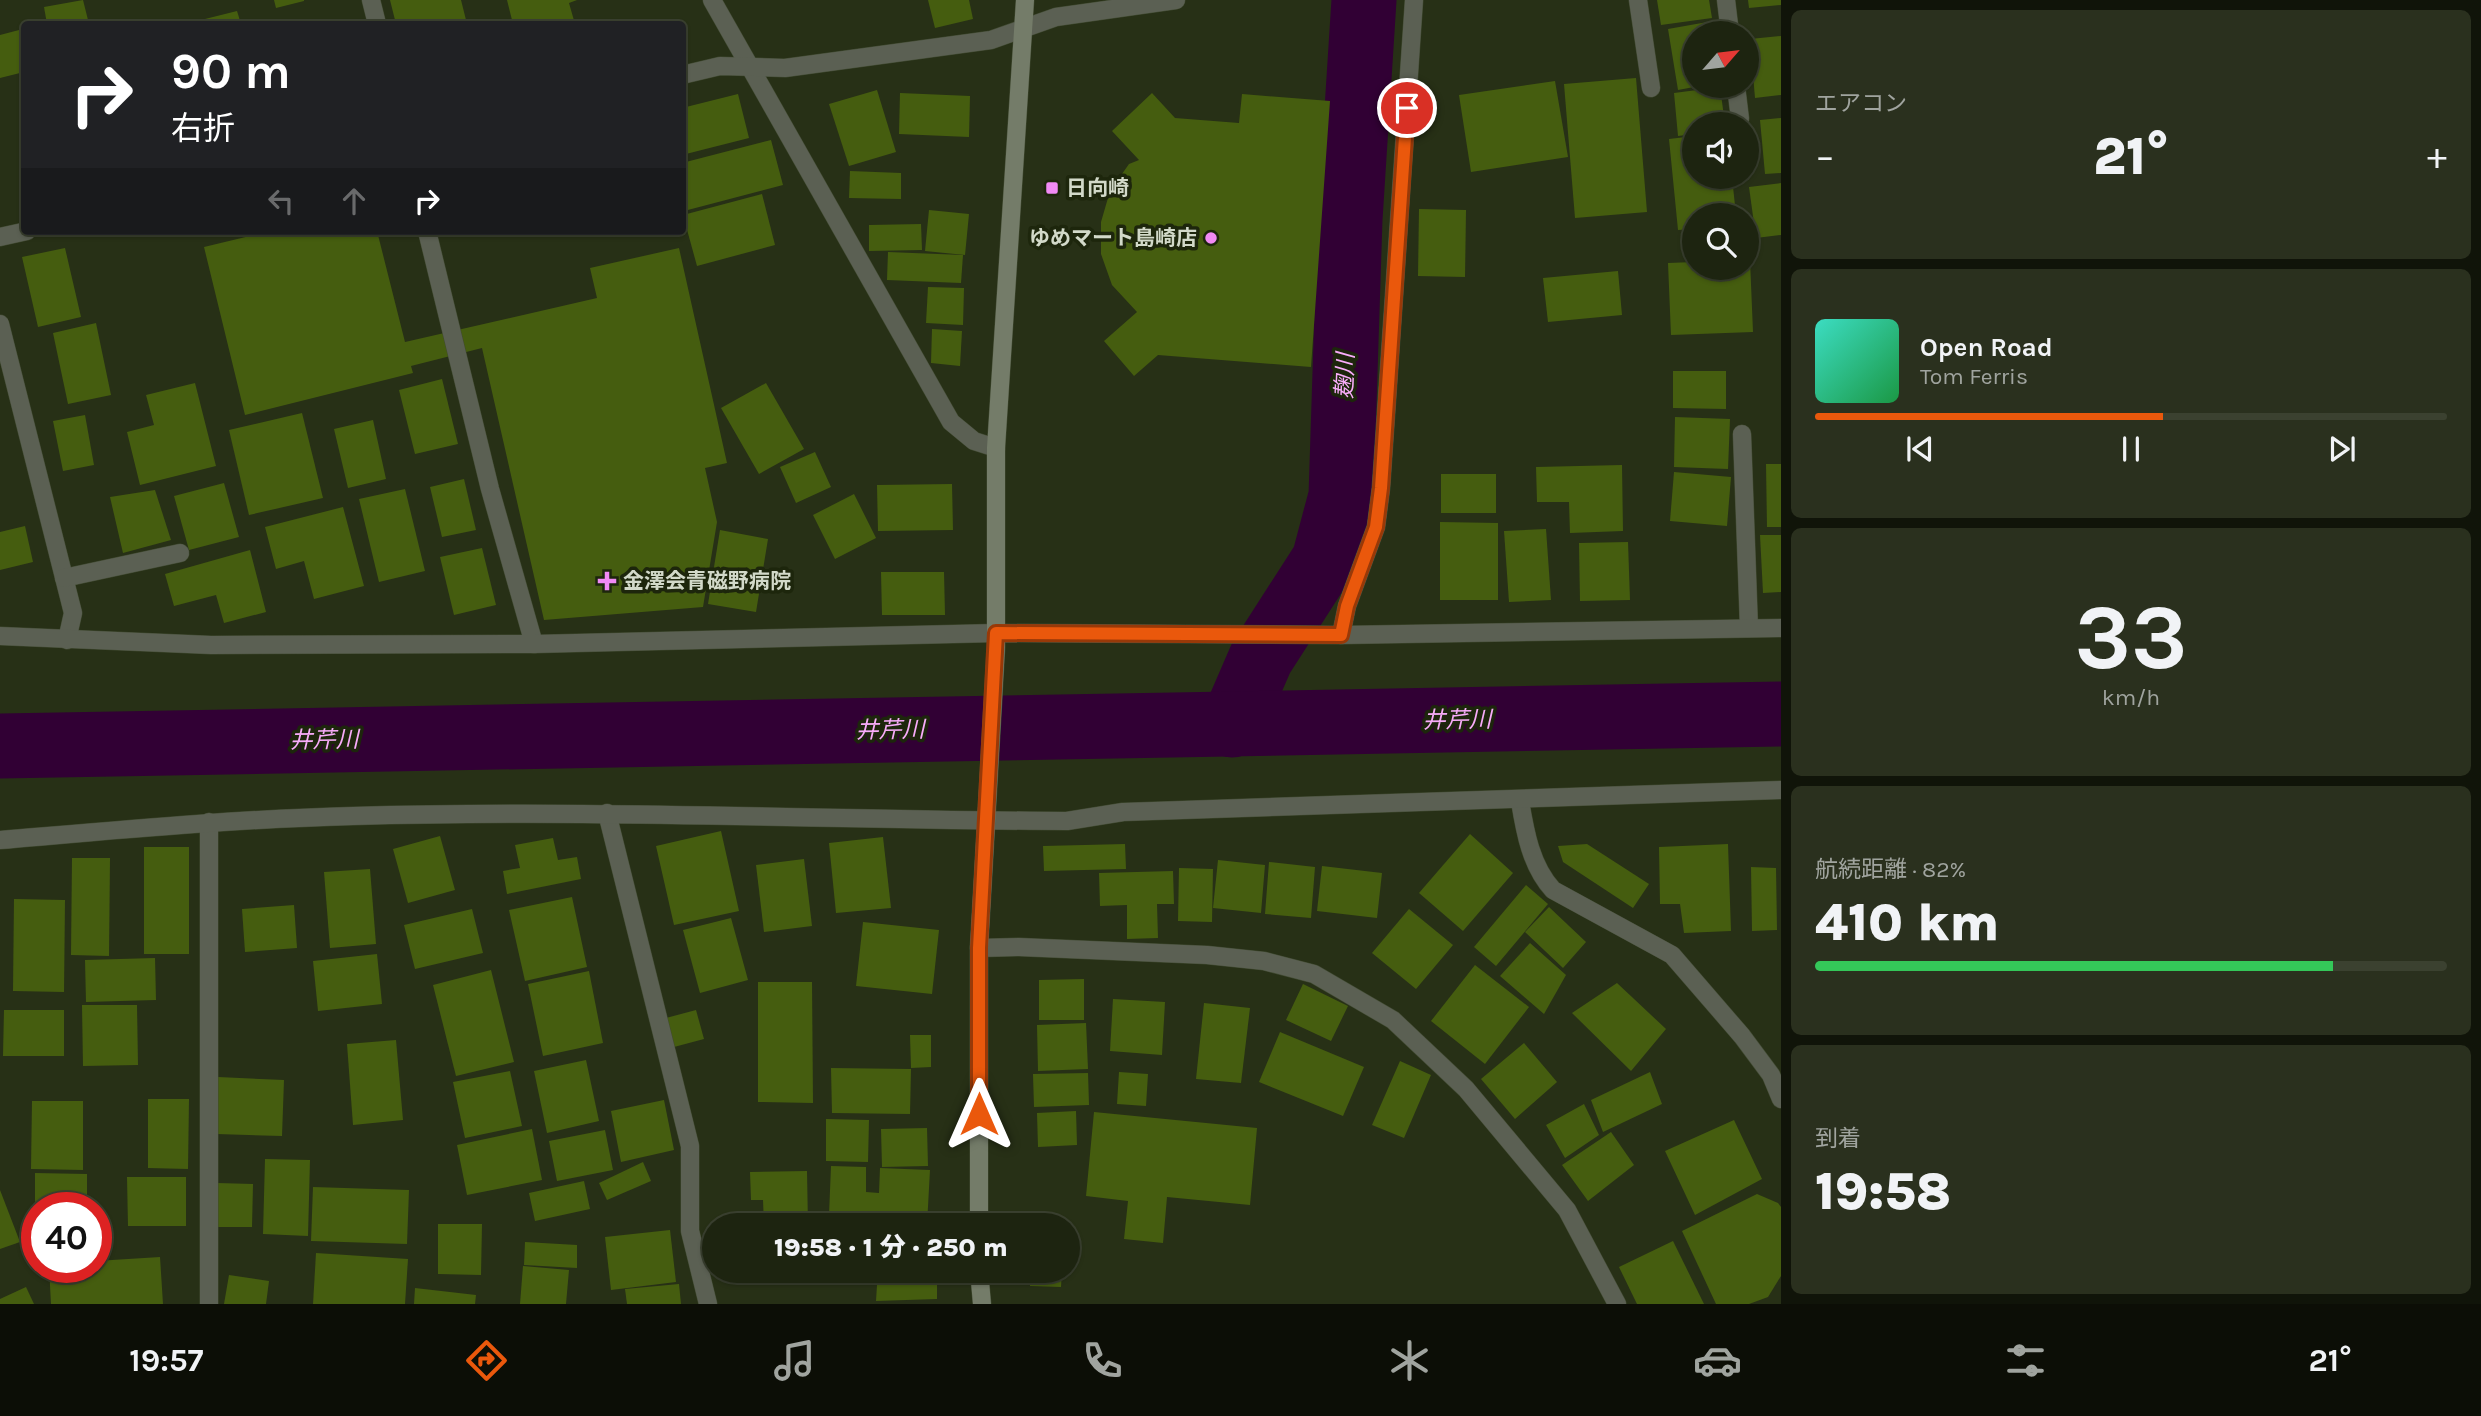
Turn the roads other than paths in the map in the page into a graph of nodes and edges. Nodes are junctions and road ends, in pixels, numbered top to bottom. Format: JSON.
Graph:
{"nodes":[{"id":1,"x":371,"y":0,"type":"edge"},
{"id":2,"x":712,"y":0,"type":"edge"},
{"id":3,"x":1026,"y":0,"type":"edge"},
{"id":4,"x":1176,"y":0,"type":"edge"},
{"id":5,"x":1414,"y":0,"type":"edge"},
{"id":6,"x":1638,"y":0,"type":"edge"},
{"id":7,"x":1726,"y":0,"type":"edge"},
{"id":8,"x":376,"y":21,"type":"edge"},
{"id":9,"x":1729,"y":21,"type":"edge"},
{"id":10,"x":1025,"y":29,"type":"junction"},
{"id":11,"x":749,"y":66,"type":"junction"},
{"id":12,"x":686,"y":74,"type":"edge"},
{"id":13,"x":1651,"y":89,"type":"dead end"},
{"id":14,"x":21,"y":232,"type":"edge"},
{"id":15,"x":428,"y":235,"type":"edge"},
{"id":16,"x":0,"y":237,"type":"edge"},
{"id":17,"x":0,"y":324,"type":"edge"},
{"id":18,"x":1742,"y":434,"type":"dead end"},
{"id":19,"x":996,"y":449,"type":"junction"},
{"id":20,"x":180,"y":553,"type":"dead end"},
{"id":21,"x":64,"y":578,"type":"junction"},
{"id":22,"x":1749,"y":628,"type":"junction"},
{"id":23,"x":1781,"y":628,"type":"edge"},
{"id":24,"x":1341,"y":635,"type":"junction"},
{"id":25,"x":0,"y":636,"type":"edge"},
{"id":26,"x":67,"y":640,"type":"junction"},
{"id":27,"x":996,"y":640,"type":"junction"},
{"id":28,"x":534,"y":644,"type":"junction"},
{"id":29,"x":1781,"y":790,"type":"edge"},
{"id":30,"x":1520,"y":801,"type":"junction"},
{"id":31,"x":607,"y":813,"type":"junction"},
{"id":32,"x":988,"y":821,"type":"junction"},
{"id":33,"x":209,"y":822,"type":"junction"},
{"id":34,"x":0,"y":840,"type":"edge"},
{"id":35,"x":979,"y":948,"type":"junction"},
{"id":36,"x":1781,"y":1099,"type":"edge"},
{"id":37,"x":979,"y":1213,"type":"edge"},
{"id":38,"x":980,"y":1283,"type":"edge"},
{"id":39,"x":209,"y":1304,"type":"edge"},
{"id":40,"x":708,"y":1304,"type":"edge"},
{"id":41,"x":982,"y":1304,"type":"edge"},
{"id":42,"x":1617,"y":1304,"type":"edge"}],
"edges":[{"from":1,"to":8,"type":"street"},
{"from":2,"to":11,"type":"street"},
{"from":3,"to":10,"type":"street"},
{"from":4,"to":10,"type":"street"},
{"from":5,"to":24,"type":"street"},
{"from":6,"to":13,"type":"street"},
{"from":7,"to":9,"type":"street"},
{"from":10,"to":11,"type":"street"},
{"from":10,"to":19,"type":"street"},
{"from":11,"to":12,"type":"street"},
{"from":11,"to":19,"type":"street"},
{"from":14,"to":16,"type":"street"},
{"from":15,"to":28,"type":"street"},
{"from":17,"to":21,"type":"street"},
{"from":18,"to":22,"type":"street"},
{"from":19,"to":27,"type":"street"},
{"from":20,"to":21,"type":"street"},
{"from":21,"to":26,"type":"street"},
{"from":22,"to":23,"type":"street"},
{"from":22,"to":24,"type":"street"},
{"from":24,"to":27,"type":"street"},
{"from":25,"to":26,"type":"street"},
{"from":26,"to":28,"type":"street"},
{"from":27,"to":28,"type":"street"},
{"from":27,"to":32,"type":"street"},
{"from":29,"to":30,"type":"street"},
{"from":30,"to":32,"type":"street"},
{"from":30,"to":36,"type":"street"},
{"from":31,"to":32,"type":"street"},
{"from":31,"to":33,"type":"street"},
{"from":31,"to":40,"type":"street"},
{"from":32,"to":35,"type":"street"},
{"from":33,"to":34,"type":"street"},
{"from":33,"to":39,"type":"street"},
{"from":35,"to":37,"type":"street"},
{"from":35,"to":42,"type":"street"},
{"from":38,"to":41,"type":"street"}]}
